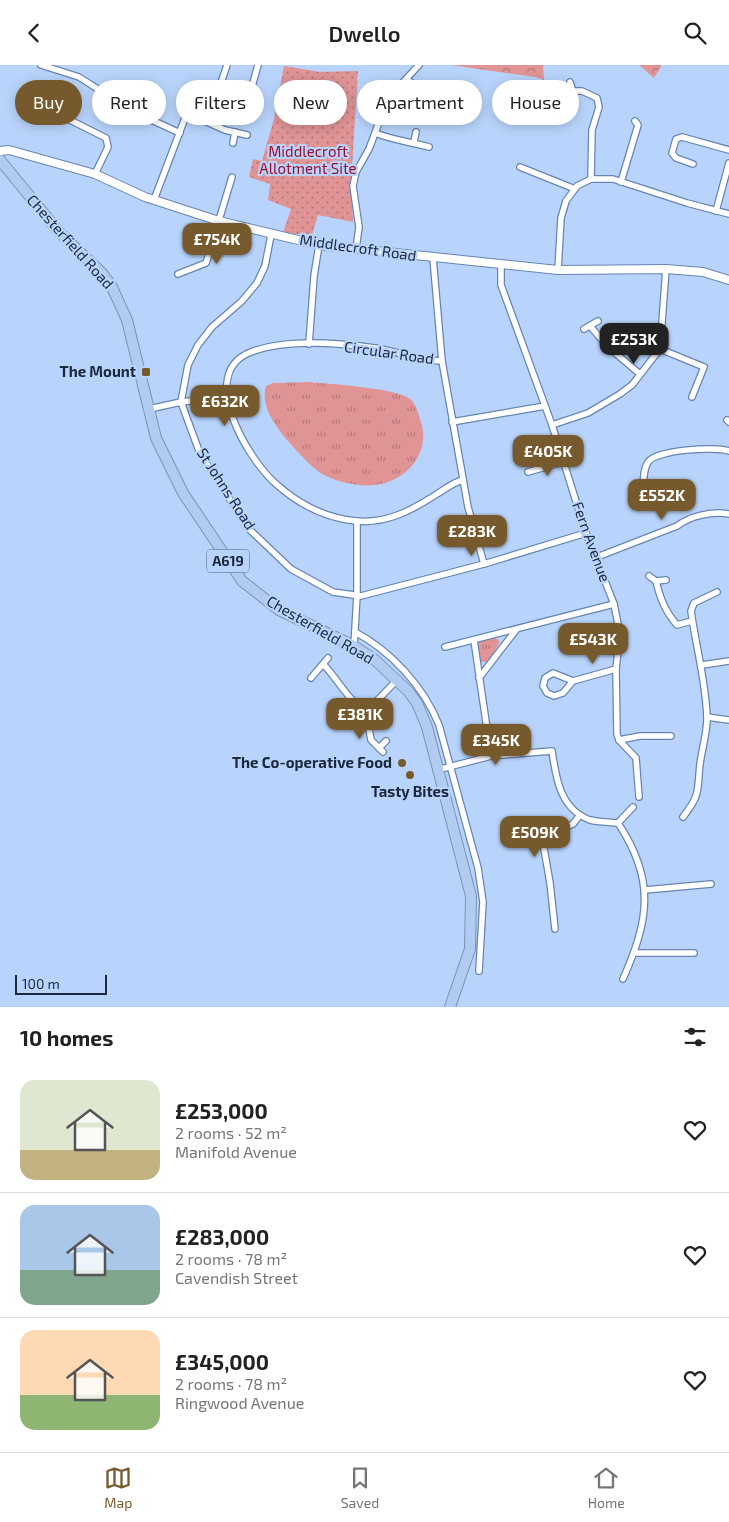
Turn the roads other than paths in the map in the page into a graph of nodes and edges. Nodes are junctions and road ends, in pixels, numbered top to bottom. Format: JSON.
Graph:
{"nodes":[{"id":1,"x":41,"y":65,"type":"edge"},
{"id":2,"x":227,"y":65,"type":"edge"},
{"id":3,"x":258,"y":65,"type":"edge"},
{"id":4,"x":419,"y":65,"type":"edge"},
{"id":5,"x":408,"y":79,"type":"joint"},
{"id":6,"x":222,"y":80,"type":"edge"},
{"id":7,"x":254,"y":80,"type":"edge"},
{"id":8,"x":579,"y":91,"type":"edge"},
{"id":9,"x":636,"y":121,"type":"dead end"},
{"id":10,"x":81,"y":125,"type":"edge"},
{"id":11,"x":183,"y":125,"type":"edge"},
{"id":12,"x":216,"y":125,"type":"edge"},
{"id":13,"x":235,"y":132,"type":"junction"},
{"id":14,"x":416,"y":132,"type":"dead end"},
{"id":15,"x":180,"y":133,"type":"junction"},
{"id":16,"x":375,"y":133,"type":"junction"},
{"id":17,"x":247,"y":135,"type":"dead end"},
{"id":18,"x":414,"y":142,"type":"junction"},
{"id":19,"x":233,"y":143,"type":"dead end"},
{"id":20,"x":429,"y":147,"type":"dead end"},
{"id":21,"x":729,"y":150,"type":"edge"},
{"id":22,"x":0,"y":151,"type":"edge"},
{"id":23,"x":0,"y":160,"type":"edge"},
{"id":24,"x":729,"y":163,"type":"edge"},
{"id":25,"x":693,"y":164,"type":"dead end"},
{"id":26,"x":520,"y":167,"type":"dead end"},
{"id":27,"x":95,"y":174,"type":"junction"},
{"id":28,"x":232,"y":177,"type":"dead end"},
{"id":29,"x":591,"y":179,"type":"junction"},
{"id":30,"x":621,"y":181,"type":"junction"},
{"id":31,"x":575,"y":189,"type":"junction"},
{"id":32,"x":154,"y":200,"type":"junction"},
{"id":33,"x":716,"y":211,"type":"junction"},
{"id":34,"x":729,"y":214,"type":"edge"},
{"id":35,"x":219,"y":221,"type":"junction"},
{"id":36,"x":271,"y":235,"type":"junction"},
{"id":37,"x":319,"y":245,"type":"junction"},
{"id":38,"x":356,"y":249,"type":"junction"},
{"id":39,"x":432,"y":258,"type":"junction"},
{"id":40,"x":501,"y":264,"type":"junction"},
{"id":41,"x":666,"y":269,"type":"junction"},
{"id":42,"x":558,"y":270,"type":"junction"},
{"id":43,"x":178,"y":275,"type":"dead end"},
{"id":44,"x":729,"y":280,"type":"edge"},
{"id":45,"x":598,"y":321,"type":"dead end"},
{"id":46,"x":590,"y":326,"type":"junction"},
{"id":47,"x":584,"y":329,"type":"dead end"},
{"id":48,"x":309,"y":344,"type":"junction"},
{"id":49,"x":660,"y":349,"type":"junction"},
{"id":50,"x":442,"y":361,"type":"junction"},
{"id":51,"x":640,"y":374,"type":"junction"},
{"id":52,"x":226,"y":397,"type":"junction"},
{"id":53,"x":692,"y":397,"type":"dead end"},
{"id":54,"x":181,"y":402,"type":"junction"},
{"id":55,"x":545,"y":406,"type":"junction"},
{"id":56,"x":149,"y":409,"type":"junction"},
{"id":57,"x":452,"y":422,"type":"junction"},
{"id":58,"x":552,"y":425,"type":"junction"},
{"id":59,"x":729,"y":451,"type":"edge"},
{"id":60,"x":563,"y":462,"type":"junction"},
{"id":61,"x":528,"y":472,"type":"dead end"},
{"id":62,"x":463,"y":479,"type":"junction"},
{"id":63,"x":658,"y":490,"type":"dead end"},
{"id":64,"x":644,"y":491,"type":"junction"},
{"id":65,"x":642,"y":500,"type":"dead end"},
{"id":66,"x":729,"y":514,"type":"edge"},
{"id":67,"x":357,"y":521,"type":"junction"},
{"id":68,"x":586,"y":533,"type":"junction"},
{"id":69,"x":597,"y":557,"type":"junction"},
{"id":70,"x":484,"y":564,"type":"junction"},
{"id":71,"x":649,"y":576,"type":"dead end"},
{"id":72,"x":666,"y":579,"type":"dead end"},
{"id":73,"x":656,"y":581,"type":"junction"},
{"id":74,"x":717,"y":593,"type":"dead end"},
{"id":75,"x":357,"y":595,"type":"junction"},
{"id":76,"x":614,"y":604,"type":"junction"},
{"id":77,"x":692,"y":621,"type":"junction"},
{"id":78,"x":516,"y":630,"type":"junction"},
{"id":79,"x":355,"y":632,"type":"junction"},
{"id":80,"x":474,"y":640,"type":"junction"},
{"id":81,"x":354,"y":646,"type":"junction"},
{"id":82,"x":445,"y":647,"type":"dead end"},
{"id":83,"x":328,"y":658,"type":"dead end"},
{"id":84,"x":729,"y":661,"type":"edge"},
{"id":85,"x":324,"y":665,"type":"junction"},
{"id":86,"x":702,"y":665,"type":"junction"},
{"id":87,"x":616,"y":669,"type":"junction"},
{"id":88,"x":311,"y":678,"type":"dead end"},
{"id":89,"x":479,"y":678,"type":"junction"},
{"id":90,"x":398,"y":679,"type":"junction"},
{"id":91,"x":572,"y":681,"type":"junction"},
{"id":92,"x":366,"y":712,"type":"junction"},
{"id":93,"x":707,"y":717,"type":"junction"},
{"id":94,"x":729,"y":720,"type":"edge"},
{"id":95,"x":671,"y":736,"type":"dead end"},
{"id":96,"x":619,"y":740,"type":"junction"},
{"id":97,"x":386,"y":741,"type":"dead end"},
{"id":98,"x":490,"y":756,"type":"junction"},
{"id":99,"x":451,"y":765,"type":"junction"},
{"id":100,"x":437,"y":770,"type":"junction"},
{"id":101,"x":639,"y":797,"type":"dead end"},
{"id":102,"x":633,"y":807,"type":"dead end"},
{"id":103,"x":580,"y":815,"type":"junction"},
{"id":104,"x":683,"y":817,"type":"dead end"},
{"id":105,"x":618,"y":823,"type":"junction"},
{"id":106,"x":538,"y":828,"type":"dead end"},
{"id":107,"x":542,"y":837,"type":"junction"},
{"id":108,"x":710,"y":884,"type":"dead end"},
{"id":109,"x":645,"y":890,"type":"junction"},
{"id":110,"x":555,"y":929,"type":"dead end"},
{"id":111,"x":635,"y":953,"type":"junction"},
{"id":112,"x":694,"y":953,"type":"dead end"},
{"id":113,"x":479,"y":971,"type":"dead end"},
{"id":114,"x":623,"y":979,"type":"dead end"},
{"id":115,"x":450,"y":1007,"type":"edge"}],
"edges":[{"from":1,"to":15,"type":"street"},
{"from":2,"to":6,"type":"street"},
{"from":3,"to":7,"type":"street"},
{"from":4,"to":5,"type":"street"},
{"from":5,"to":16,"type":"street"},
{"from":8,"to":29,"type":"street"},
{"from":9,"to":30,"type":"street"},
{"from":10,"to":27,"type":"street"},
{"from":11,"to":15,"type":"street"},
{"from":12,"to":13,"type":"street"},
{"from":13,"to":17,"type":"street"},
{"from":13,"to":19,"type":"street"},
{"from":14,"to":18,"type":"street"},
{"from":15,"to":32,"type":"street"},
{"from":16,"to":18,"type":"street"},
{"from":16,"to":38,"type":"street"},
{"from":18,"to":20,"type":"street"},
{"from":21,"to":25,"type":"street"},
{"from":22,"to":27,"type":"street","name":"Middlecroft Road"},
{"from":23,"to":56,"type":"highway","name":"Chesterfield Road","number":"A619"},
{"from":24,"to":33,"type":"street"},
{"from":26,"to":31,"type":"street"},
{"from":27,"to":32,"type":"street","name":"Middlecroft Road"},
{"from":28,"to":35,"type":"street"},
{"from":29,"to":30,"type":"street"},
{"from":29,"to":31,"type":"street"},
{"from":30,"to":33,"type":"street"},
{"from":31,"to":42,"type":"street"},
{"from":32,"to":35,"type":"street","name":"Middlecroft Road"},
{"from":33,"to":34,"type":"street"},
{"from":35,"to":36,"type":"street","name":"Middlecroft Road"},
{"from":35,"to":43,"type":"street"},
{"from":36,"to":37,"type":"street","name":"Middlecroft Road"},
{"from":36,"to":54,"type":"street"},
{"from":37,"to":38,"type":"street","name":"Middlecroft Road"},
{"from":37,"to":48,"type":"street"},
{"from":38,"to":39,"type":"street","name":"Middlecroft Road"},
{"from":39,"to":40,"type":"street","name":"Middlecroft Road"},
{"from":39,"to":50,"type":"street"},
{"from":40,"to":42,"type":"street","name":"Middlecroft Road"},
{"from":40,"to":55,"type":"street","name":"Fern Avenue"},
{"from":41,"to":42,"type":"street","name":"Middlecroft Road"},
{"from":41,"to":44,"type":"street","name":"Middlecroft Road"},
{"from":41,"to":49,"type":"street"},
{"from":45,"to":46,"type":"street"},
{"from":46,"to":47,"type":"street"},
{"from":46,"to":51,"type":"street"},
{"from":48,"to":50,"type":"street","name":"Circular Road"},
{"from":48,"to":52,"type":"street","name":"Circular Road"},
{"from":49,"to":51,"type":"street"},
{"from":49,"to":53,"type":"street"},
{"from":50,"to":57,"type":"street"},
{"from":51,"to":58,"type":"street"},
{"from":52,"to":54,"type":"street"},
{"from":52,"to":67,"type":"street","name":"Circular Road"},
{"from":54,"to":56,"type":"street"},
{"from":54,"to":75,"type":"street","name":"St Johns Road"},
{"from":55,"to":57,"type":"street"},
{"from":55,"to":58,"type":"street","name":"Fern Avenue"},
{"from":56,"to":81,"type":"highway","name":"Chesterfield Road","number":"A619"},
{"from":57,"to":62,"type":"street"},
{"from":58,"to":60,"type":"street","name":"Fern Avenue"},
{"from":59,"to":64,"type":"street"},
{"from":60,"to":61,"type":"street"},
{"from":60,"to":68,"type":"street","name":"Fern Avenue"},
{"from":62,"to":67,"type":"street","name":"Circular Road"},
{"from":62,"to":70,"type":"street"},
{"from":63,"to":64,"type":"street"},
{"from":64,"to":65,"type":"street"},
{"from":66,"to":69,"type":"street"},
{"from":67,"to":75,"type":"street"},
{"from":68,"to":69,"type":"street","name":"Fern Avenue"},
{"from":68,"to":70,"type":"street","name":"St Johns Road"},
{"from":69,"to":76,"type":"street","name":"Fern Avenue"},
{"from":70,"to":75,"type":"street","name":"St Johns Road"},
{"from":71,"to":73,"type":"street"},
{"from":72,"to":73,"type":"street"},
{"from":73,"to":77,"type":"street"},
{"from":74,"to":77,"type":"street"},
{"from":75,"to":79,"type":"street"},
{"from":76,"to":78,"type":"street"},
{"from":76,"to":87,"type":"street","name":"Fern Avenue"},
{"from":77,"to":86,"type":"street"},
{"from":78,"to":80,"type":"street"},
{"from":78,"to":89,"type":"street"},
{"from":79,"to":81,"type":"street"},
{"from":79,"to":99,"type":"street","name":"Chesterfield Road"},
{"from":80,"to":82,"type":"street"},
{"from":80,"to":89,"type":"street"},
{"from":81,"to":90,"type":"highway","name":"Chesterfield Road","number":"A619"},
{"from":83,"to":85,"type":"street"},
{"from":84,"to":86,"type":"street"},
{"from":85,"to":88,"type":"street"},
{"from":85,"to":92,"type":"street"},
{"from":86,"to":93,"type":"street"},
{"from":87,"to":91,"type":"street"},
{"from":87,"to":96,"type":"street","name":"Fern Avenue"},
{"from":89,"to":98,"type":"street"},
{"from":90,"to":92,"type":"street"},
{"from":90,"to":100,"type":"highway","name":"Chesterfield Road","number":"A619"},
{"from":91,"to":91,"type":"street"},
{"from":92,"to":97,"type":"street"},
{"from":93,"to":94,"type":"street"},
{"from":93,"to":104,"type":"street"},
{"from":95,"to":96,"type":"street"},
{"from":96,"to":101,"type":"street"},
{"from":98,"to":99,"type":"street"},
{"from":98,"to":103,"type":"street"},
{"from":99,"to":100,"type":"street"},
{"from":99,"to":113,"type":"street","name":"Chesterfield Road"},
{"from":100,"to":115,"type":"highway","name":"Chesterfield Road","number":"A619"},
{"from":102,"to":105,"type":"street"},
{"from":103,"to":105,"type":"street"},
{"from":103,"to":107,"type":"street"},
{"from":105,"to":109,"type":"street"},
{"from":106,"to":107,"type":"street"},
{"from":107,"to":110,"type":"street"},
{"from":108,"to":109,"type":"street"},
{"from":109,"to":111,"type":"street"},
{"from":111,"to":112,"type":"street"},
{"from":111,"to":114,"type":"street"}]}
